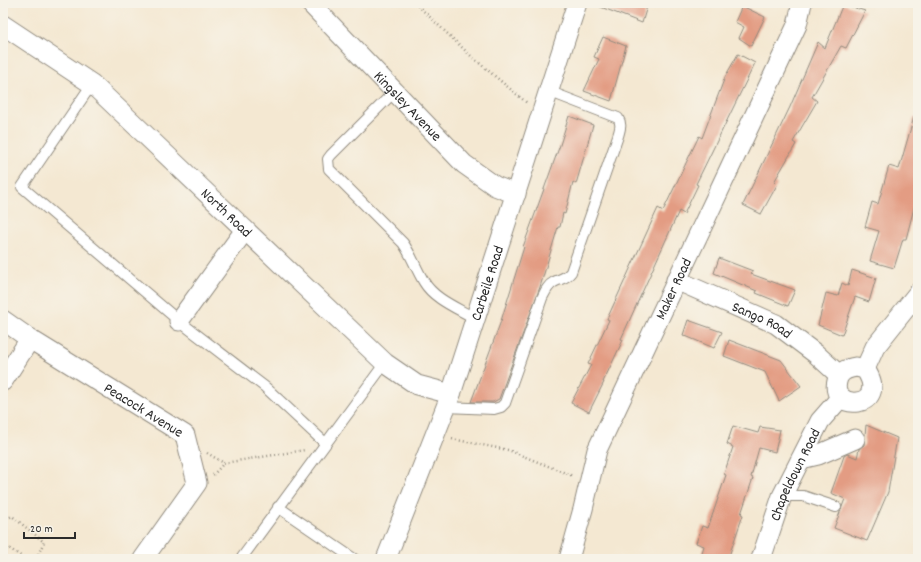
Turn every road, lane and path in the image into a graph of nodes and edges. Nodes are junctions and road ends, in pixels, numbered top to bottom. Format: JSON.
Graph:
{"nodes":[{"id":1,"x":310,"y":3,"type":"edge"},
{"id":2,"x":415,"y":3,"type":"edge"},
{"id":3,"x":577,"y":3,"type":"edge"},
{"id":4,"x":788,"y":3,"type":"edge"},
{"id":5,"x":802,"y":3,"type":"edge"},
{"id":6,"x":797,"y":25,"type":"junction"},
{"id":7,"x":5,"y":32,"type":"edge"},
{"id":8,"x":92,"y":84,"type":"junction"},
{"id":9,"x":548,"y":91,"type":"junction"},
{"id":10,"x":394,"y":92,"type":"junction"},
{"id":11,"x":540,"y":116,"type":"junction"},
{"id":12,"x":516,"y":194,"type":"junction"},
{"id":13,"x":245,"y":230,"type":"junction"},
{"id":14,"x":676,"y":280,"type":"junction"},
{"id":15,"x":918,"y":293,"type":"edge"},
{"id":16,"x":474,"y":318,"type":"junction"},
{"id":17,"x":3,"y":320,"type":"edge"},
{"id":18,"x":179,"y":322,"type":"junction"},
{"id":19,"x":30,"y":340,"type":"junction"},
{"id":20,"x":385,"y":363,"type":"junction"},
{"id":21,"x":865,"y":369,"type":"junction"},
{"id":22,"x":839,"y":374,"type":"junction"},
{"id":23,"x":3,"y":381,"type":"edge"},
{"id":24,"x":841,"y":397,"type":"junction"},
{"id":25,"x":448,"y":401,"type":"junction"},
{"id":26,"x":434,"y":436,"type":"junction"},
{"id":27,"x":855,"y":439,"type":"dead end"},
{"id":28,"x":323,"y":445,"type":"junction"},
{"id":29,"x":801,"y":459,"type":"junction"},
{"id":30,"x":224,"y":463,"type":"dead end"},
{"id":31,"x":589,"y":482,"type":"junction"},
{"id":32,"x":782,"y":496,"type":"junction"},
{"id":33,"x":278,"y":507,"type":"junction"},
{"id":34,"x":836,"y":507,"type":"dead end"},
{"id":35,"x":3,"y":521,"type":"edge"},
{"id":36,"x":3,"y":544,"type":"edge"},
{"id":37,"x":25,"y":559,"type":"edge"},
{"id":38,"x":36,"y":559,"type":"edge"},
{"id":39,"x":143,"y":559,"type":"edge"},
{"id":40,"x":241,"y":559,"type":"edge"},
{"id":41,"x":354,"y":559,"type":"edge"},
{"id":42,"x":386,"y":559,"type":"edge"},
{"id":43,"x":569,"y":559,"type":"edge"},
{"id":44,"x":761,"y":559,"type":"edge"}],
"edges":[{"from":1,"to":10,"type":"street","name":"Kingsley Avenue"},
{"from":2,"to":11,"type":"path"},
{"from":3,"to":9,"type":"street","name":"Carbeile Road"},
{"from":4,"to":6,"type":"street"},
{"from":5,"to":6,"type":"street","name":"Maker Road"},
{"from":6,"to":14,"type":"street","name":"Maker Road"},
{"from":7,"to":8,"type":"street","name":"North Road"},
{"from":8,"to":13,"type":"street","name":"North Road"},
{"from":8,"to":18,"type":"lane"},
{"from":9,"to":11,"type":"street","name":"Carbeile Road"},
{"from":9,"to":25,"type":"lane"},
{"from":10,"to":12,"type":"street","name":"Kingsley Avenue"},
{"from":10,"to":16,"type":"lane"},
{"from":11,"to":12,"type":"street","name":"Carbeile Road"},
{"from":12,"to":16,"type":"street","name":"Carbeile Road"},
{"from":13,"to":18,"type":"street"},
{"from":13,"to":20,"type":"street","name":"North Road"},
{"from":14,"to":22,"type":"street","name":"Sango Road"},
{"from":14,"to":31,"type":"street","name":"Maker Road"},
{"from":15,"to":21,"type":"street"},
{"from":16,"to":25,"type":"street","name":"Carbeile Road"},
{"from":17,"to":19,"type":"street","name":"Peacock Avenue"},
{"from":18,"to":28,"type":"lane"},
{"from":19,"to":23,"type":"street"},
{"from":19,"to":39,"type":"street","name":"Peacock Avenue"},
{"from":20,"to":25,"type":"street","name":"North Road"},
{"from":20,"to":28,"type":"lane"},
{"from":21,"to":22,"type":"street"},
{"from":21,"to":24,"type":"street"},
{"from":22,"to":24,"type":"street"},
{"from":24,"to":29,"type":"street","name":"Chapeldown Road"},
{"from":25,"to":26,"type":"street","name":"Carbeile Road"},
{"from":26,"to":31,"type":"path"},
{"from":26,"to":42,"type":"street","name":"Carbeile Road"},
{"from":27,"to":29,"type":"street"},
{"from":28,"to":30,"type":"path"},
{"from":28,"to":33,"type":"lane"},
{"from":29,"to":32,"type":"street","name":"Chapeldown Road"},
{"from":31,"to":43,"type":"street","name":"Maker Road"},
{"from":32,"to":34,"type":"lane"},
{"from":32,"to":44,"type":"street","name":"Chapeldown Road"},
{"from":33,"to":40,"type":"lane"},
{"from":33,"to":41,"type":"lane"},
{"from":35,"to":38,"type":"path"},
{"from":36,"to":37,"type":"path"}]}
